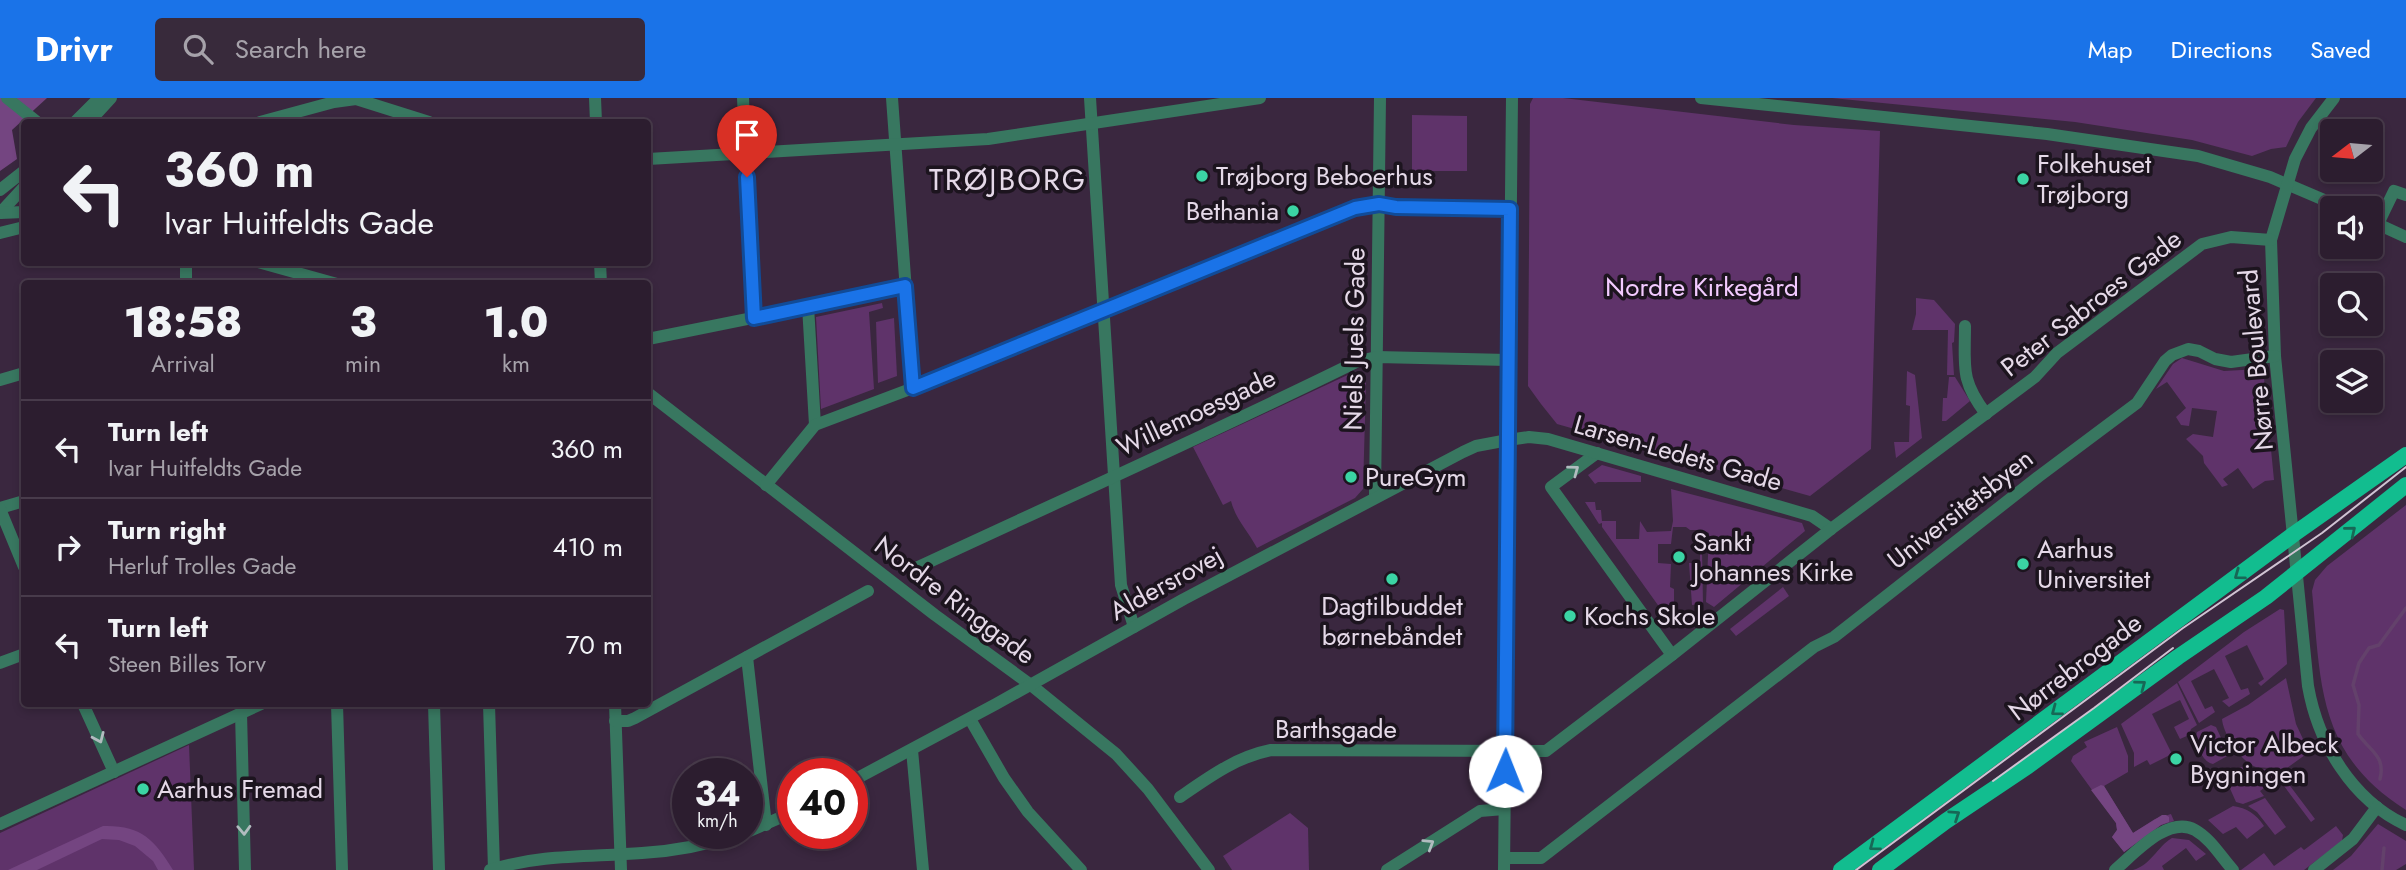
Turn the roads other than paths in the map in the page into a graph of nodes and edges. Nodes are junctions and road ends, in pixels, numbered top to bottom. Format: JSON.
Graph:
{"nodes":[{"id":1,"x":7,"y":98,"type":"edge"},
{"id":2,"x":99,"y":98,"type":"edge"},
{"id":3,"x":111,"y":98,"type":"edge"},
{"id":4,"x":595,"y":98,"type":"edge"},
{"id":5,"x":743,"y":98,"type":"edge"},
{"id":6,"x":892,"y":98,"type":"edge"},
{"id":7,"x":1090,"y":98,"type":"edge"},
{"id":8,"x":1260,"y":98,"type":"edge"},
{"id":9,"x":1380,"y":98,"type":"edge"},
{"id":10,"x":1513,"y":98,"type":"edge"},
{"id":11,"x":1702,"y":98,"type":"edge"},
{"id":12,"x":2334,"y":98,"type":"edge"},
{"id":13,"x":33,"y":119,"type":"edge"},
{"id":14,"x":78,"y":119,"type":"edge"},
{"id":15,"x":92,"y":119,"type":"edge"},
{"id":16,"x":271,"y":119,"type":"edge"},
{"id":17,"x":419,"y":119,"type":"edge"},
{"id":18,"x":596,"y":119,"type":"edge"},
{"id":19,"x":1092,"y":124,"type":"junction"},
{"id":20,"x":895,"y":146,"type":"junction"},
{"id":21,"x":746,"y":153,"type":"junction"},
{"id":22,"x":651,"y":159,"type":"edge"},
{"id":23,"x":21,"y":173,"type":"edge"},
{"id":24,"x":2287,"y":184,"type":"junction"},
{"id":25,"x":0,"y":190,"type":"edge"},
{"id":26,"x":20,"y":191,"type":"edge"},
{"id":27,"x":2406,"y":195,"type":"edge"},
{"id":28,"x":2320,"y":198,"type":"edge"},
{"id":29,"x":1379,"y":204,"type":"junction"},
{"id":30,"x":1510,"y":209,"type":"junction"},
{"id":31,"x":2383,"y":209,"type":"edge"},
{"id":32,"x":21,"y":210,"type":"edge"},
{"id":33,"x":21,"y":212,"type":"edge"},
{"id":34,"x":1,"y":213,"type":"edge"},
{"id":35,"x":2383,"y":226,"type":"edge"},
{"id":36,"x":21,"y":228,"type":"edge"},
{"id":37,"x":0,"y":233,"type":"edge"},
{"id":38,"x":2406,"y":237,"type":"edge"},
{"id":39,"x":2271,"y":240,"type":"junction"},
{"id":40,"x":272,"y":266,"type":"edge"},
{"id":41,"x":323,"y":280,"type":"edge"},
{"id":42,"x":905,"y":286,"type":"junction"},
{"id":43,"x":808,"y":306,"type":"junction"},
{"id":44,"x":1104,"y":310,"type":"junction"},
{"id":45,"x":754,"y":318,"type":"junction"},
{"id":46,"x":1965,"y":326,"type":"dead end"},
{"id":47,"x":651,"y":339,"type":"edge"},
{"id":48,"x":2275,"y":356,"type":"junction"},
{"id":49,"x":1377,"y":357,"type":"junction"},
{"id":50,"x":1508,"y":360,"type":"junction"},
{"id":51,"x":21,"y":374,"type":"edge"},
{"id":52,"x":0,"y":380,"type":"edge"},
{"id":53,"x":913,"y":388,"type":"junction"},
{"id":54,"x":651,"y":395,"type":"edge"},
{"id":55,"x":1986,"y":414,"type":"junction"},
{"id":56,"x":815,"y":425,"type":"junction"},
{"id":57,"x":1507,"y":440,"type":"junction"},
{"id":58,"x":1597,"y":453,"type":"junction"},
{"id":59,"x":2406,"y":455,"type":"edge"},
{"id":60,"x":1114,"y":475,"type":"junction"},
{"id":61,"x":766,"y":485,"type":"junction"},
{"id":62,"x":2406,"y":485,"type":"edge"},
{"id":63,"x":1375,"y":496,"type":"junction"},
{"id":64,"x":21,"y":502,"type":"edge"},
{"id":65,"x":0,"y":509,"type":"edge"},
{"id":66,"x":1831,"y":528,"type":"junction"},
{"id":67,"x":2294,"y":534,"type":"junction"},
{"id":68,"x":21,"y":560,"type":"edge"},
{"id":69,"x":916,"y":568,"type":"dead end"},
{"id":70,"x":2298,"y":574,"type":"junction"},
{"id":71,"x":868,"y":591,"type":"dead end"},
{"id":72,"x":1134,"y":627,"type":"junction"},
{"id":73,"x":21,"y":655,"type":"edge"},
{"id":74,"x":1672,"y":655,"type":"junction"},
{"id":75,"x":747,"y":657,"type":"junction"},
{"id":76,"x":0,"y":663,"type":"edge"},
{"id":77,"x":1031,"y":685,"type":"junction"},
{"id":78,"x":84,"y":707,"type":"edge"},
{"id":79,"x":254,"y":707,"type":"edge"},
{"id":80,"x":337,"y":707,"type":"edge"},
{"id":81,"x":434,"y":707,"type":"edge"},
{"id":82,"x":489,"y":707,"type":"edge"},
{"id":83,"x":615,"y":707,"type":"edge"},
{"id":84,"x":241,"y":713,"type":"junction"},
{"id":85,"x":970,"y":719,"type":"junction"},
{"id":86,"x":615,"y":721,"type":"junction"},
{"id":87,"x":912,"y":750,"type":"junction"},
{"id":88,"x":1505,"y":752,"type":"junction"},
{"id":89,"x":114,"y":772,"type":"junction"},
{"id":90,"x":868,"y":773,"type":"edge"},
{"id":91,"x":1180,"y":797,"type":"dead end"},
{"id":92,"x":2377,"y":807,"type":"junction"},
{"id":93,"x":1504,"y":808,"type":"junction"},
{"id":94,"x":777,"y":820,"type":"edge"},
{"id":95,"x":0,"y":824,"type":"edge"},
{"id":96,"x":766,"y":825,"type":"junction"},
{"id":97,"x":2406,"y":825,"type":"edge"},
{"id":98,"x":763,"y":826,"type":"edge"},
{"id":99,"x":672,"y":849,"type":"edge"},
{"id":100,"x":620,"y":853,"type":"junction"},
{"id":101,"x":1505,"y":864,"type":"edge"},
{"id":102,"x":492,"y":869,"type":"edge"},
{"id":103,"x":245,"y":870,"type":"edge"},
{"id":104,"x":342,"y":870,"type":"edge"},
{"id":105,"x":439,"y":870,"type":"edge"},
{"id":106,"x":621,"y":870,"type":"edge"},
{"id":107,"x":923,"y":870,"type":"edge"},
{"id":108,"x":1081,"y":870,"type":"edge"},
{"id":109,"x":1209,"y":870,"type":"edge"},
{"id":110,"x":1387,"y":870,"type":"edge"},
{"id":111,"x":1842,"y":870,"type":"edge"},
{"id":112,"x":1880,"y":870,"type":"edge"},
{"id":113,"x":2115,"y":870,"type":"edge"},
{"id":114,"x":2233,"y":870,"type":"edge"},
{"id":115,"x":2314,"y":870,"type":"edge"}],
"edges":[{"from":1,"to":13,"type":"street"},
{"from":2,"to":14,"type":"street"},
{"from":3,"to":15,"type":"street"},
{"from":4,"to":18,"type":"street"},
{"from":5,"to":21,"type":"street"},
{"from":6,"to":20,"type":"street"},
{"from":7,"to":19,"type":"street"},
{"from":8,"to":19,"type":"street"},
{"from":9,"to":29,"type":"street","name":"Niels Juels Gade"},
{"from":10,"to":30,"type":"street"},
{"from":11,"to":24,"type":"street"},
{"from":12,"to":24,"type":"street","name":"Nørre Boulevard"},
{"from":16,"to":17,"type":"street"},
{"from":19,"to":20,"type":"street"},
{"from":19,"to":44,"type":"street"},
{"from":20,"to":21,"type":"street"},
{"from":20,"to":42,"type":"street"},
{"from":21,"to":22,"type":"street"},
{"from":21,"to":45,"type":"street"},
{"from":23,"to":25,"type":"street"},
{"from":24,"to":28,"type":"street"},
{"from":24,"to":39,"type":"street","name":"Nørre Boulevard"},
{"from":26,"to":32,"type":"street"},
{"from":26,"to":34,"type":"street"},
{"from":27,"to":31,"type":"street"},
{"from":29,"to":30,"type":"street"},
{"from":29,"to":44,"type":"street"},
{"from":29,"to":49,"type":"street","name":"Niels Juels Gade"},
{"from":30,"to":50,"type":"street"},
{"from":33,"to":34,"type":"street"},
{"from":35,"to":38,"type":"street"},
{"from":36,"to":37,"type":"street"},
{"from":39,"to":48,"type":"street","name":"Nørre Boulevard"},
{"from":39,"to":55,"type":"street","name":"Peter Sabroes Gade"},
{"from":40,"to":41,"type":"street"},
{"from":42,"to":43,"type":"street"},
{"from":42,"to":53,"type":"street"},
{"from":43,"to":45,"type":"street"},
{"from":43,"to":56,"type":"street"},
{"from":44,"to":53,"type":"street"},
{"from":44,"to":60,"type":"street"},
{"from":45,"to":47,"type":"street"},
{"from":46,"to":55,"type":"street","name":"Peter Sabroes Gade"},
{"from":48,"to":67,"type":"street","name":"Nørre Boulevard"},
{"from":48,"to":101,"type":"street","name":"Universitetsbyen"},
{"from":49,"to":50,"type":"street","name":"Willemoesgade"},
{"from":49,"to":60,"type":"street","name":"Willemoesgade"},
{"from":49,"to":63,"type":"street","name":"Niels Juels Gade"},
{"from":50,"to":57,"type":"street"},
{"from":51,"to":52,"type":"street"},
{"from":53,"to":56,"type":"street"},
{"from":54,"to":61,"type":"street","name":"Nordre Ringgade"},
{"from":55,"to":66,"type":"street","name":"Peter Sabroes Gade"},
{"from":56,"to":61,"type":"street"},
{"from":57,"to":58,"type":"street","name":"Larsen-Ledets Gade"},
{"from":57,"to":63,"type":"street","name":"Aldersrovej"},
{"from":57,"to":88,"type":"street"},
{"from":58,"to":66,"type":"street","name":"Larsen-Ledets Gade"},
{"from":74,"to":58,"type":"street","one_way":true},
{"from":59,"to":67,"type":"main road","name":"Nørrebrogade"},
{"from":60,"to":69,"type":"street","name":"Willemoesgade"},
{"from":60,"to":72,"type":"street"},
{"from":61,"to":77,"type":"street","name":"Nordre Ringgade"},
{"from":70,"to":62,"type":"main road","name":"Nørrebrogade","one_way":true},
{"from":63,"to":72,"type":"street","name":"Aldersrovej"},
{"from":64,"to":65,"type":"street"},
{"from":65,"to":68,"type":"street"},
{"from":66,"to":74,"type":"street","name":"Peter Sabroes Gade"},
{"from":67,"to":70,"type":"street","name":"Nørre Boulevard"},
{"from":67,"to":111,"type":"main road","name":"Nørrebrogade","one_way":true},
{"from":70,"to":92,"type":"street","name":"Nørre Boulevard"},
{"from":112,"to":70,"type":"main road","name":"Nørrebrogade","one_way":true},
{"from":71,"to":75,"type":"street"},
{"from":72,"to":77,"type":"street","name":"Aldersrovej"},
{"from":73,"to":76,"type":"street"},
{"from":74,"to":88,"type":"street","name":"Peter Sabroes Gade"},
{"from":75,"to":86,"type":"street"},
{"from":75,"to":96,"type":"street"},
{"from":77,"to":85,"type":"street","name":"Aldersrovej"},
{"from":77,"to":109,"type":"street","name":"Nordre Ringgade"},
{"from":78,"to":89,"type":"street","one_way":true},
{"from":79,"to":84,"type":"street"},
{"from":80,"to":104,"type":"street"},
{"from":81,"to":105,"type":"street"},
{"from":82,"to":102,"type":"street"},
{"from":83,"to":86,"type":"street"},
{"from":84,"to":89,"type":"street"},
{"from":84,"to":103,"type":"street","one_way":true},
{"from":85,"to":87,"type":"street","name":"Aldersrovej"},
{"from":85,"to":108,"type":"street"},
{"from":86,"to":100,"type":"street"},
{"from":87,"to":90,"type":"street","name":"Aldersrovej"},
{"from":87,"to":107,"type":"street"},
{"from":88,"to":91,"type":"street","name":"Barthsgade"},
{"from":88,"to":93,"type":"street"},
{"from":89,"to":95,"type":"street"},
{"from":92,"to":97,"type":"street","name":"Nørre Boulevard"},
{"from":92,"to":115,"type":"street"},
{"from":93,"to":101,"type":"street"},
{"from":110,"to":93,"type":"street","one_way":true},
{"from":94,"to":96,"type":"street"},
{"from":96,"to":98,"type":"street"},
{"from":99,"to":100,"type":"street"},
{"from":100,"to":102,"type":"street"},
{"from":100,"to":106,"type":"street"},
{"from":113,"to":114,"type":"street"}]}
